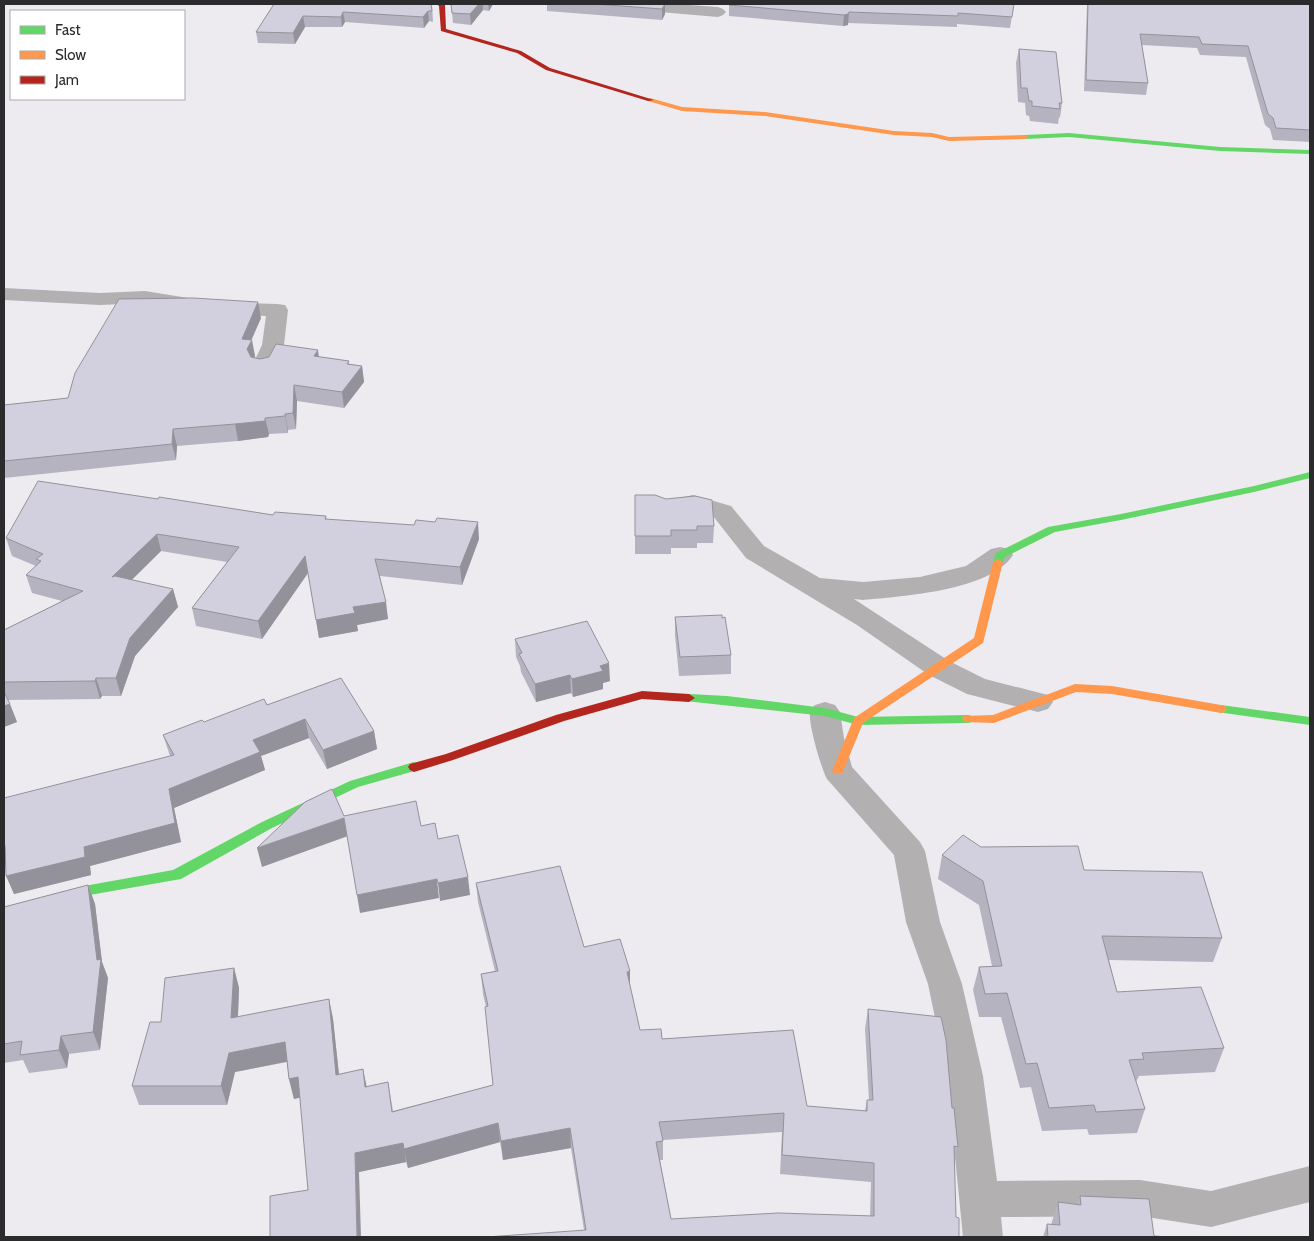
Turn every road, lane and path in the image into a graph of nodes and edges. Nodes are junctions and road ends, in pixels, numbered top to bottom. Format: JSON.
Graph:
{"nodes":[{"id":1,"x":422,"y":4,"type":"edge"},
{"id":2,"x":432,"y":4,"type":"edge"},
{"id":3,"x":440,"y":4,"type":"edge"},
{"id":4,"x":625,"y":4,"type":"edge"},
{"id":5,"x":718,"y":12,"type":"dead end"},
{"id":6,"x":1310,"y":152,"type":"edge"},
{"id":7,"x":4,"y":294,"type":"edge"},
{"id":8,"x":263,"y":366,"type":"edge"},
{"id":9,"x":1310,"y":475,"type":"edge"},
{"id":10,"x":666,"y":507,"type":"edge"},
{"id":11,"x":1000,"y":555,"type":"junction"},
{"id":12,"x":813,"y":585,"type":"junction"},
{"id":13,"x":940,"y":668,"type":"junction"},
{"id":14,"x":1038,"y":702,"type":"junction"},
{"id":15,"x":825,"y":712,"type":"junction"},
{"id":16,"x":858,"y":721,"type":"junction"},
{"id":17,"x":1310,"y":721,"type":"edge"},
{"id":18,"x":838,"y":771,"type":"junction"},
{"id":19,"x":4,"y":912,"type":"edge"},
{"id":20,"x":1310,"y":1184,"type":"edge"},
{"id":21,"x":980,"y":1200,"type":"junction"},
{"id":22,"x":983,"y":1237,"type":"edge"}],
"edges":[{"from":1,"to":2,"type":"street"},
{"from":3,"to":6,"type":"street"},
{"from":4,"to":5,"type":"street"},
{"from":7,"to":8,"type":"street"},
{"from":9,"to":11,"type":"street"},
{"from":10,"to":12,"type":"street"},
{"from":11,"to":12,"type":"street"},
{"from":11,"to":13,"type":"street"},
{"from":12,"to":13,"type":"street"},
{"from":13,"to":14,"type":"street"},
{"from":13,"to":16,"type":"street"},
{"from":14,"to":16,"type":"street"},
{"from":14,"to":17,"type":"street"},
{"from":15,"to":16,"type":"street"},
{"from":15,"to":18,"type":"street"},
{"from":15,"to":19,"type":"street"},
{"from":16,"to":18,"type":"street"},
{"from":18,"to":21,"type":"street"},
{"from":20,"to":21,"type":"street"},
{"from":21,"to":22,"type":"street"}]}
